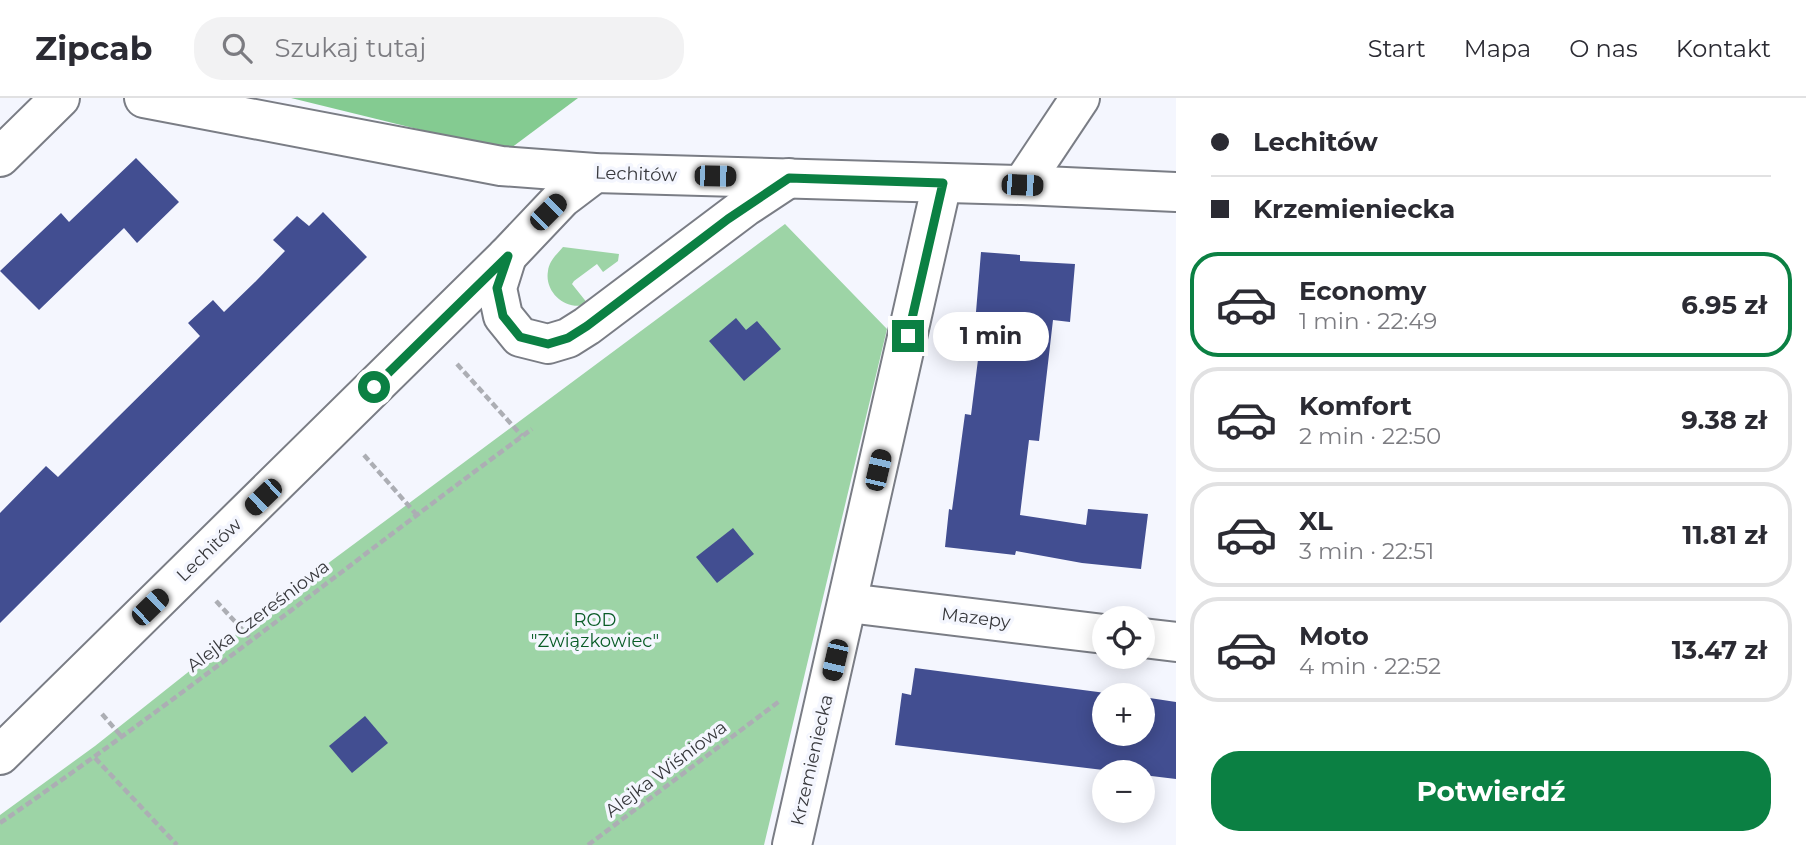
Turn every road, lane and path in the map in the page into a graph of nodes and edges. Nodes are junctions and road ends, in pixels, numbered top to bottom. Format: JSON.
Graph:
{"nodes":[{"id":1,"x":60,"y":98,"type":"edge"},
{"id":2,"x":145,"y":98,"type":"edge"},
{"id":3,"x":1080,"y":98,"type":"edge"},
{"id":4,"x":0,"y":157,"type":"edge"},
{"id":5,"x":595,"y":173,"type":"junction"},
{"id":6,"x":789,"y":178,"type":"junction"},
{"id":7,"x":943,"y":183,"type":"junction"},
{"id":8,"x":1022,"y":185,"type":"junction"},
{"id":9,"x":1176,"y":192,"type":"edge"},
{"id":10,"x":508,"y":256,"type":"junction"},
{"id":11,"x":429,"y":334,"type":"junction"},
{"id":12,"x":338,"y":423,"type":"junction"},
{"id":13,"x":532,"y":429,"type":"dead end"},
{"id":14,"x":522,"y":436,"type":"junction"},
{"id":15,"x":416,"y":514,"type":"junction"},
{"id":16,"x":188,"y":570,"type":"junction"},
{"id":17,"x":848,"y":603,"type":"junction"},
{"id":18,"x":1092,"y":633,"type":"edge"},
{"id":19,"x":251,"y":639,"type":"junction"},
{"id":20,"x":1155,"y":639,"type":"edge"},
{"id":21,"x":1176,"y":642,"type":"edge"},
{"id":22,"x":760,"y":715,"type":"dead end"},
{"id":23,"x":0,"y":755,"type":"edge"},
{"id":24,"x":94,"y":758,"type":"junction"},
{"id":25,"x":0,"y":823,"type":"edge"},
{"id":26,"x":177,"y":845,"type":"edge"},
{"id":27,"x":588,"y":845,"type":"edge"},
{"id":28,"x":792,"y":845,"type":"edge"}],
"edges":[{"from":1,"to":4,"type":"street"},
{"from":2,"to":5,"type":"street","name":"Lechitów"},
{"from":3,"to":8,"type":"street"},
{"from":5,"to":6,"type":"street","name":"Lechitów"},
{"from":5,"to":10,"type":"street","name":"Lechitów"},
{"from":6,"to":7,"type":"street","name":"Lechitów"},
{"from":6,"to":10,"type":"street"},
{"from":7,"to":8,"type":"street","name":"Lechitów"},
{"from":7,"to":17,"type":"street","name":"Krzemieniecka"},
{"from":8,"to":9,"type":"street","name":"Lechitów"},
{"from":10,"to":11,"type":"street","name":"Lechitów"},
{"from":11,"to":12,"type":"street","name":"Lechitów"},
{"from":11,"to":14,"type":"path"},
{"from":12,"to":15,"type":"path"},
{"from":12,"to":16,"type":"street","name":"Lechitów"},
{"from":13,"to":14,"type":"path","name":"Alejka Czereśniowa"},
{"from":14,"to":15,"type":"path","name":"Alejka Czereśniowa"},
{"from":15,"to":19,"type":"path","name":"Alejka Czereśniowa"},
{"from":16,"to":19,"type":"path"},
{"from":16,"to":23,"type":"street","name":"Lechitów"},
{"from":17,"to":18,"type":"street","name":"Mazepy"},
{"from":17,"to":28,"type":"street","name":"Krzemieniecka"},
{"from":19,"to":24,"type":"path","name":"Alejka Czereśniowa"},
{"from":20,"to":21,"type":"street"},
{"from":22,"to":27,"type":"path","name":"Alejka Wiśniowa"},
{"from":24,"to":25,"type":"path","name":"Alejka Czereśniowa"},
{"from":24,"to":26,"type":"path"}]}
